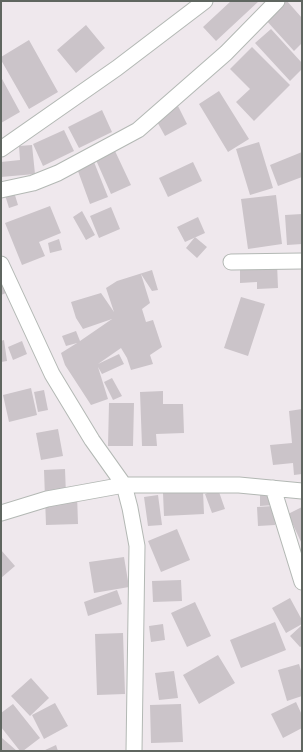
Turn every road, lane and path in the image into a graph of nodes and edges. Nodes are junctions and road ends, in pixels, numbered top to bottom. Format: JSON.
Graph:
{"nodes":[{"id":1,"x":205,"y":1,"type":"edge"},
{"id":2,"x":277,"y":1,"type":"edge"},
{"id":3,"x":1,"y":149,"type":"edge"},
{"id":4,"x":1,"y":190,"type":"edge"},
{"id":5,"x":302,"y":261,"type":"edge"},
{"id":6,"x":231,"y":262,"type":"dead end"},
{"id":7,"x":1,"y":264,"type":"edge"},
{"id":8,"x":124,"y":485,"type":"junction"},
{"id":9,"x":273,"y":488,"type":"junction"},
{"id":10,"x":302,"y":491,"type":"edge"},
{"id":11,"x":1,"y":513,"type":"edge"},
{"id":12,"x":302,"y":582,"type":"edge"},
{"id":13,"x":134,"y":751,"type":"edge"}],
"edges":[{"from":1,"to":3,"type":"street"},
{"from":2,"to":4,"type":"street"},
{"from":5,"to":6,"type":"street"},
{"from":7,"to":8,"type":"street"},
{"from":8,"to":9,"type":"street"},
{"from":8,"to":11,"type":"street"},
{"from":8,"to":13,"type":"street"},
{"from":9,"to":10,"type":"street"},
{"from":9,"to":12,"type":"street"}]}
